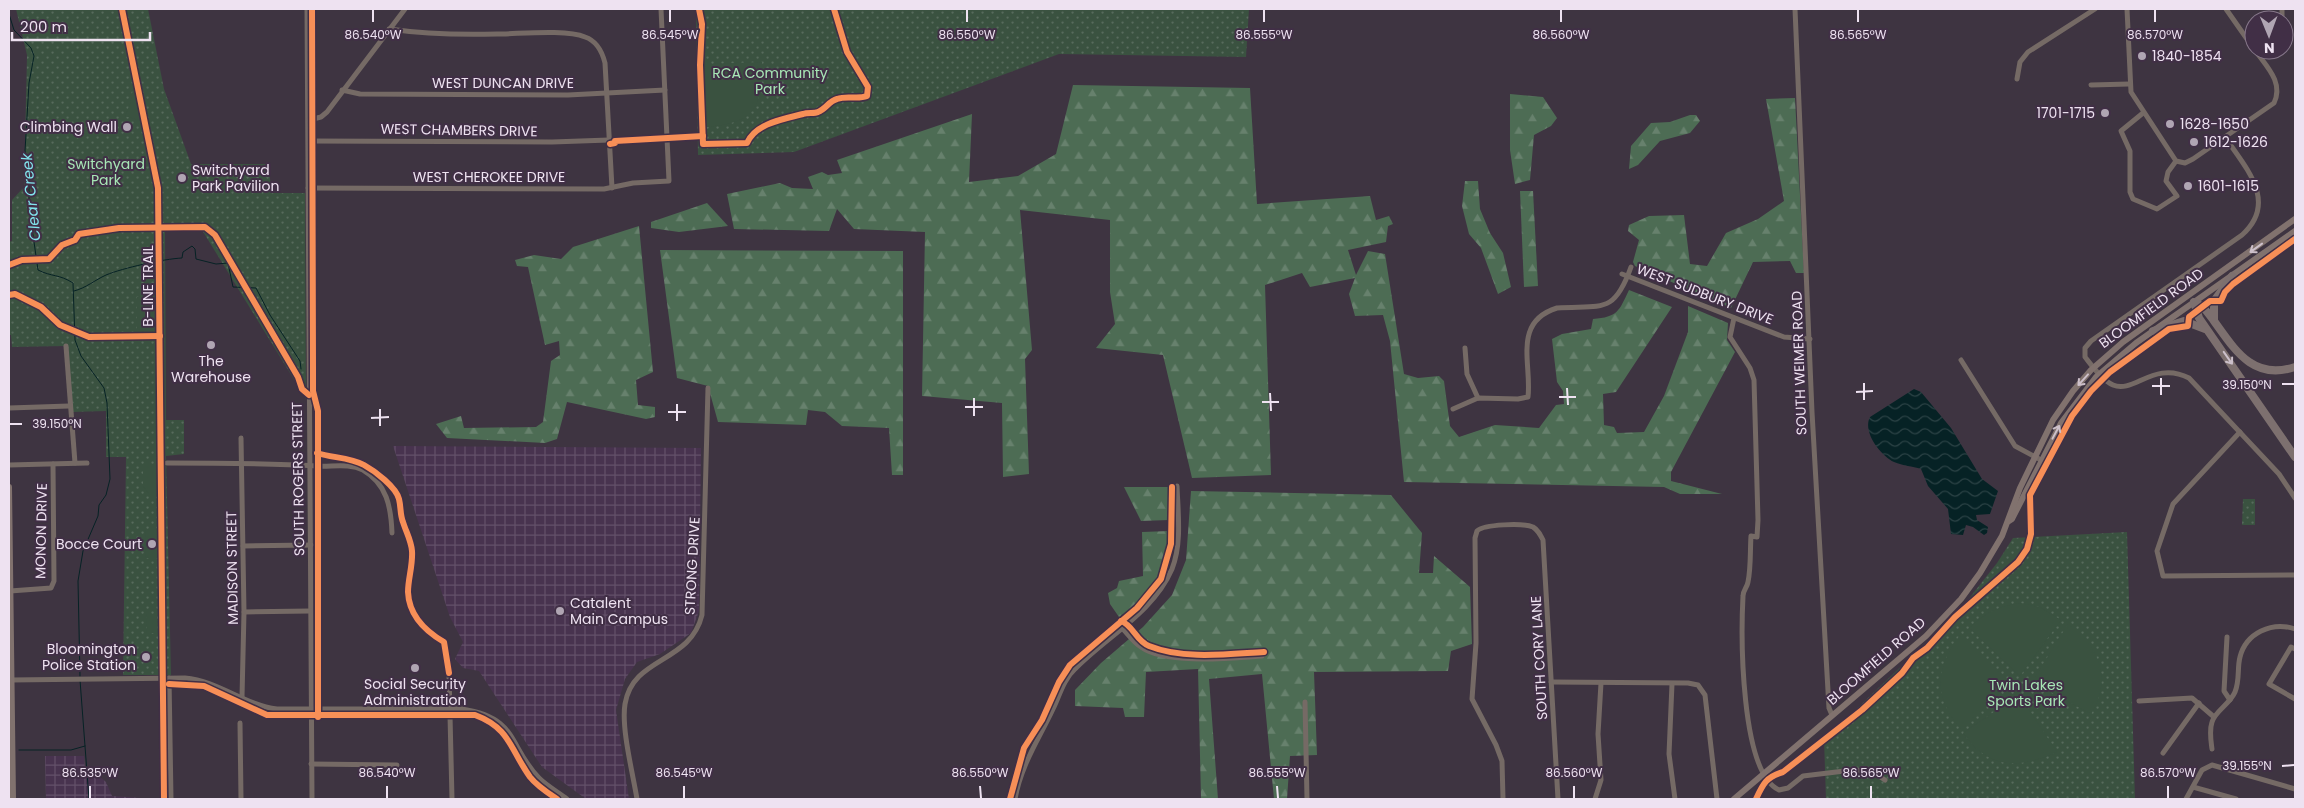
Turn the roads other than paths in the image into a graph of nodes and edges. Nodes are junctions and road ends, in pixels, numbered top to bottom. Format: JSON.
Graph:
{"nodes":[{"id":1,"x":307,"y":9,"type":"edge"},
{"id":2,"x":404,"y":9,"type":"edge"},
{"id":3,"x":661,"y":9,"type":"edge"},
{"id":4,"x":1795,"y":9,"type":"edge"},
{"id":5,"x":2096,"y":9,"type":"edge"},
{"id":6,"x":2127,"y":9,"type":"edge"},
{"id":7,"x":2226,"y":9,"type":"edge"},
{"id":8,"x":389,"y":29,"type":"junction"},
{"id":9,"x":2244,"y":35,"type":"edge"},
{"id":10,"x":2261,"y":60,"type":"edge"},
{"id":11,"x":2017,"y":79,"type":"dead end"},
{"id":12,"x":2129,"y":84,"type":"junction"},
{"id":13,"x":2091,"y":85,"type":"dead end"},
{"id":14,"x":342,"y":90,"type":"junction"},
{"id":15,"x":664,"y":90,"type":"junction"},
{"id":16,"x":607,"y":93,"type":"junction"},
{"id":17,"x":2143,"y":113,"type":"junction"},
{"id":18,"x":309,"y":120,"type":"junction"},
{"id":19,"x":2225,"y":137,"type":"junction"},
{"id":20,"x":609,"y":140,"type":"junction"},
{"id":21,"x":309,"y":141,"type":"junction"},
{"id":22,"x":2176,"y":161,"type":"junction"},
{"id":23,"x":308,"y":188,"type":"junction"},
{"id":24,"x":612,"y":188,"type":"junction"},
{"id":25,"x":2295,"y":219,"type":"edge"},
{"id":26,"x":2295,"y":231,"type":"edge"},
{"id":27,"x":1631,"y":267,"type":"dead end"},
{"id":28,"x":1622,"y":274,"type":"dead end"},
{"id":29,"x":1628,"y":276,"type":"junction"},
{"id":30,"x":2232,"y":276,"type":"junction"},
{"id":31,"x":2189,"y":295,"type":"junction"},
{"id":32,"x":2194,"y":302,"type":"junction"},
{"id":33,"x":1734,"y":318,"type":"junction"},
{"id":34,"x":2214,"y":322,"type":"junction"},
{"id":35,"x":2153,"y":331,"type":"junction"},
{"id":36,"x":2209,"y":331,"type":"junction"},
{"id":37,"x":1810,"y":339,"type":"junction"},
{"id":38,"x":66,"y":346,"type":"dead end"},
{"id":39,"x":1465,"y":348,"type":"dead end"},
{"id":40,"x":1962,"y":360,"type":"dead end"},
{"id":41,"x":2295,"y":368,"type":"edge"},
{"id":42,"x":2096,"y":371,"type":"junction"},
{"id":43,"x":708,"y":388,"type":"dead end"},
{"id":44,"x":1478,"y":398,"type":"junction"},
{"id":45,"x":69,"y":406,"type":"junction"},
{"id":46,"x":9,"y":408,"type":"edge"},
{"id":47,"x":1454,"y":409,"type":"dead end"},
{"id":48,"x":2240,"y":432,"type":"junction"},
{"id":49,"x":241,"y":438,"type":"dead end"},
{"id":50,"x":2034,"y":456,"type":"junction"},
{"id":51,"x":2295,"y":457,"type":"edge"},
{"id":52,"x":2042,"y":460,"type":"junction"},
{"id":53,"x":76,"y":463,"type":"junction"},
{"id":54,"x":87,"y":463,"type":"dead end"},
{"id":55,"x":167,"y":463,"type":"dead end"},
{"id":56,"x":242,"y":463,"type":"junction"},
{"id":57,"x":53,"y":464,"type":"junction"},
{"id":58,"x":9,"y":465,"type":"edge"},
{"id":59,"x":311,"y":465,"type":"junction"},
{"id":60,"x":1177,"y":486,"type":"dead end"},
{"id":61,"x":9,"y":487,"type":"edge"},
{"id":62,"x":2295,"y":498,"type":"edge"},
{"id":63,"x":2009,"y":521,"type":"junction"},
{"id":64,"x":392,"y":533,"type":"dead end"},
{"id":65,"x":10,"y":537,"type":"edge"},
{"id":66,"x":311,"y":545,"type":"junction"},
{"id":67,"x":243,"y":546,"type":"junction"},
{"id":68,"x":2295,"y":575,"type":"edge"},
{"id":69,"x":10,"y":591,"type":"junction"},
{"id":70,"x":244,"y":612,"type":"junction"},
{"id":71,"x":310,"y":612,"type":"junction"},
{"id":72,"x":10,"y":613,"type":"edge"},
{"id":73,"x":1122,"y":628,"type":"junction"},
{"id":74,"x":2295,"y":629,"type":"edge"},
{"id":75,"x":2227,"y":637,"type":"dead end"},
{"id":76,"x":2295,"y":649,"type":"edge"},
{"id":77,"x":1262,"y":656,"type":"dead end"},
{"id":78,"x":449,"y":673,"type":"dead end"},
{"id":79,"x":169,"y":678,"type":"junction"},
{"id":80,"x":10,"y":680,"type":"edge"},
{"id":81,"x":1551,"y":682,"type":"junction"},
{"id":82,"x":1601,"y":683,"type":"junction"},
{"id":83,"x":1672,"y":684,"type":"junction"},
{"id":84,"x":242,"y":697,"type":"junction"},
{"id":85,"x":2295,"y":699,"type":"edge"},
{"id":86,"x":2230,"y":700,"type":"junction"},
{"id":87,"x":2139,"y":701,"type":"dead end"},
{"id":88,"x":1305,"y":702,"type":"dead end"},
{"id":89,"x":2199,"y":703,"type":"junction"},
{"id":90,"x":310,"y":709,"type":"junction"},
{"id":91,"x":450,"y":709,"type":"junction"},
{"id":92,"x":1832,"y":715,"type":"junction"},
{"id":93,"x":2214,"y":717,"type":"junction"},
{"id":94,"x":240,"y":723,"type":"dead end"},
{"id":95,"x":11,"y":746,"type":"edge"},
{"id":96,"x":2212,"y":749,"type":"dead end"},
{"id":97,"x":2162,"y":753,"type":"dead end"},
{"id":98,"x":311,"y":764,"type":"junction"},
{"id":99,"x":397,"y":765,"type":"dead end"},
{"id":100,"x":1764,"y":772,"type":"junction"},
{"id":101,"x":1885,"y":780,"type":"dead end"},
{"id":102,"x":2193,"y":787,"type":"junction"},
{"id":103,"x":2295,"y":789,"type":"edge"},
{"id":104,"x":13,"y":799,"type":"edge"},
{"id":105,"x":171,"y":799,"type":"edge"},
{"id":106,"x":241,"y":799,"type":"edge"},
{"id":107,"x":312,"y":799,"type":"edge"},
{"id":108,"x":452,"y":799,"type":"edge"},
{"id":109,"x":567,"y":799,"type":"edge"},
{"id":110,"x":637,"y":799,"type":"edge"},
{"id":111,"x":1015,"y":799,"type":"edge"},
{"id":112,"x":1307,"y":799,"type":"edge"},
{"id":113,"x":1504,"y":799,"type":"edge"},
{"id":114,"x":1558,"y":799,"type":"edge"},
{"id":115,"x":1595,"y":799,"type":"edge"},
{"id":116,"x":1675,"y":799,"type":"edge"},
{"id":117,"x":1717,"y":799,"type":"edge"},
{"id":118,"x":1734,"y":799,"type":"edge"},
{"id":119,"x":2186,"y":799,"type":"edge"},
{"id":120,"x":2236,"y":799,"type":"edge"}],
"edges":[{"from":1,"to":18,"type":"street","name":"SOUTH ROGERS STREET"},
{"from":2,"to":8,"type":"street"},
{"from":3,"to":15,"type":"street"},
{"from":4,"to":37,"type":"street","name":"SOUTH WEIMER ROAD"},
{"from":5,"to":11,"type":"street"},
{"from":6,"to":12,"type":"street"},
{"from":7,"to":9,"type":"street"},
{"from":8,"to":14,"type":"street"},
{"from":8,"to":16,"type":"street"},
{"from":10,"to":19,"type":"street"},
{"from":12,"to":13,"type":"street"},
{"from":12,"to":17,"type":"street"},
{"from":14,"to":16,"type":"street","name":"WEST DUNCAN DRIVE"},
{"from":14,"to":18,"type":"street"},
{"from":15,"to":16,"type":"street","name":"WEST DUNCAN DRIVE"},
{"from":15,"to":24,"type":"street","name":"WEST CHEROKEE DRIVE"},
{"from":16,"to":20,"type":"street"},
{"from":17,"to":22,"type":"street"},
{"from":17,"to":22,"type":"street"},
{"from":18,"to":21,"type":"street","name":"SOUTH ROGERS STREET"},
{"from":19,"to":22,"type":"street"},
{"from":19,"to":42,"type":"street"},
{"from":20,"to":21,"type":"street","name":"WEST CHAMBERS DRIVE"},
{"from":20,"to":24,"type":"street"},
{"from":21,"to":23,"type":"street","name":"SOUTH ROGERS STREET"},
{"from":23,"to":24,"type":"street","name":"WEST CHEROKEE DRIVE"},
{"from":23,"to":59,"type":"street","name":"SOUTH ROGERS STREET"},
{"from":25,"to":31,"type":"main road","name":"BLOOMFIELD ROAD","one_way":true},
{"from":26,"to":30,"type":"main road","name":"BLOOMFIELD ROAD"},
{"from":27,"to":29,"type":"street"},
{"from":28,"to":29,"type":"street","name":"WEST SUDBURY DRIVE"},
{"from":29,"to":33,"type":"street","name":"WEST SUDBURY DRIVE"},
{"from":29,"to":44,"type":"street"},
{"from":30,"to":32,"type":"main road","name":"BLOOMFIELD ROAD"},
{"from":30,"to":34,"type":"highway"},
{"from":31,"to":32,"type":"main road"},
{"from":31,"to":42,"type":"main road","name":"BLOOMFIELD ROAD"},
{"from":32,"to":34,"type":"highway"},
{"from":32,"to":35,"type":"main road","name":"BLOOMFIELD ROAD"},
{"from":32,"to":36,"type":"highway"},
{"from":33,"to":37,"type":"street","name":"WEST SUDBURY DRIVE"},
{"from":33,"to":100,"type":"street"},
{"from":34,"to":41,"type":"highway"},
{"from":35,"to":36,"type":"highway"},
{"from":35,"to":42,"type":"main road","name":"BLOOMFIELD ROAD"},
{"from":36,"to":51,"type":"highway","one_way":true},
{"from":37,"to":92,"type":"street","name":"SOUTH WEIMER ROAD"},
{"from":38,"to":45,"type":"street"},
{"from":39,"to":44,"type":"street"},
{"from":40,"to":50,"type":"street"},
{"from":42,"to":48,"type":"street"},
{"from":42,"to":50,"type":"main road","name":"BLOOMFIELD ROAD","one_way":true},
{"from":52,"to":42,"type":"main road","name":"BLOOMFIELD ROAD","one_way":true},
{"from":43,"to":110,"type":"street","name":"STRONG DRIVE"},
{"from":44,"to":47,"type":"street"},
{"from":45,"to":46,"type":"street"},
{"from":45,"to":53,"type":"street"},
{"from":48,"to":62,"type":"street"},
{"from":48,"to":68,"type":"street"},
{"from":49,"to":56,"type":"street","name":"MADISON STREET"},
{"from":50,"to":52,"type":"street"},
{"from":50,"to":63,"type":"main road","name":"BLOOMFIELD ROAD"},
{"from":52,"to":63,"type":"main road","name":"BLOOMFIELD ROAD"},
{"from":53,"to":54,"type":"street"},
{"from":53,"to":57,"type":"street"},
{"from":55,"to":56,"type":"street"},
{"from":56,"to":59,"type":"street"},
{"from":56,"to":67,"type":"street","name":"MADISON STREET"},
{"from":57,"to":58,"type":"street"},
{"from":57,"to":69,"type":"street","name":"MONON DRIVE"},
{"from":59,"to":64,"type":"street"},
{"from":59,"to":66,"type":"street","name":"SOUTH ROGERS STREET"},
{"from":60,"to":73,"type":"street"},
{"from":61,"to":65,"type":"main road"},
{"from":63,"to":92,"type":"main road","name":"BLOOMFIELD ROAD"},
{"from":65,"to":69,"type":"main road"},
{"from":66,"to":67,"type":"street"},
{"from":66,"to":71,"type":"street","name":"SOUTH ROGERS STREET"},
{"from":67,"to":70,"type":"street","name":"MADISON STREET"},
{"from":69,"to":72,"type":"main road"},
{"from":70,"to":71,"type":"street"},
{"from":70,"to":84,"type":"street","name":"MADISON STREET"},
{"from":71,"to":90,"type":"street","name":"SOUTH ROGERS STREET"},
{"from":72,"to":80,"type":"main road"},
{"from":73,"to":77,"type":"street"},
{"from":73,"to":111,"type":"street"},
{"from":74,"to":86,"type":"street"},
{"from":75,"to":86,"type":"street"},
{"from":76,"to":85,"type":"street"},
{"from":78,"to":91,"type":"street"},
{"from":79,"to":80,"type":"street"},
{"from":79,"to":84,"type":"street"},
{"from":79,"to":105,"type":"street"},
{"from":80,"to":95,"type":"main road"},
{"from":81,"to":82,"type":"street"},
{"from":81,"to":113,"type":"street","name":"SOUTH CORY LANE"},
{"from":81,"to":114,"type":"street","name":"SOUTH CORY LANE"},
{"from":82,"to":83,"type":"street"},
{"from":82,"to":115,"type":"street"},
{"from":83,"to":116,"type":"street"},
{"from":83,"to":117,"type":"street"},
{"from":84,"to":90,"type":"street"},
{"from":86,"to":93,"type":"street"},
{"from":87,"to":89,"type":"street"},
{"from":88,"to":112,"type":"street"},
{"from":89,"to":93,"type":"street"},
{"from":89,"to":97,"type":"street"},
{"from":90,"to":91,"type":"street"},
{"from":90,"to":98,"type":"street","name":"SOUTH ROGERS STREET"},
{"from":91,"to":108,"type":"street"},
{"from":91,"to":109,"type":"street"},
{"from":92,"to":100,"type":"main road","name":"BLOOMFIELD ROAD"},
{"from":93,"to":96,"type":"street"},
{"from":94,"to":106,"type":"street"},
{"from":95,"to":104,"type":"main road"},
{"from":98,"to":99,"type":"street"},
{"from":98,"to":107,"type":"street","name":"SOUTH ROGERS STREET"},
{"from":100,"to":101,"type":"street"},
{"from":100,"to":118,"type":"main road","name":"BLOOMFIELD ROAD"},
{"from":102,"to":103,"type":"street"},
{"from":102,"to":119,"type":"street"},
{"from":102,"to":120,"type":"street"}]}
